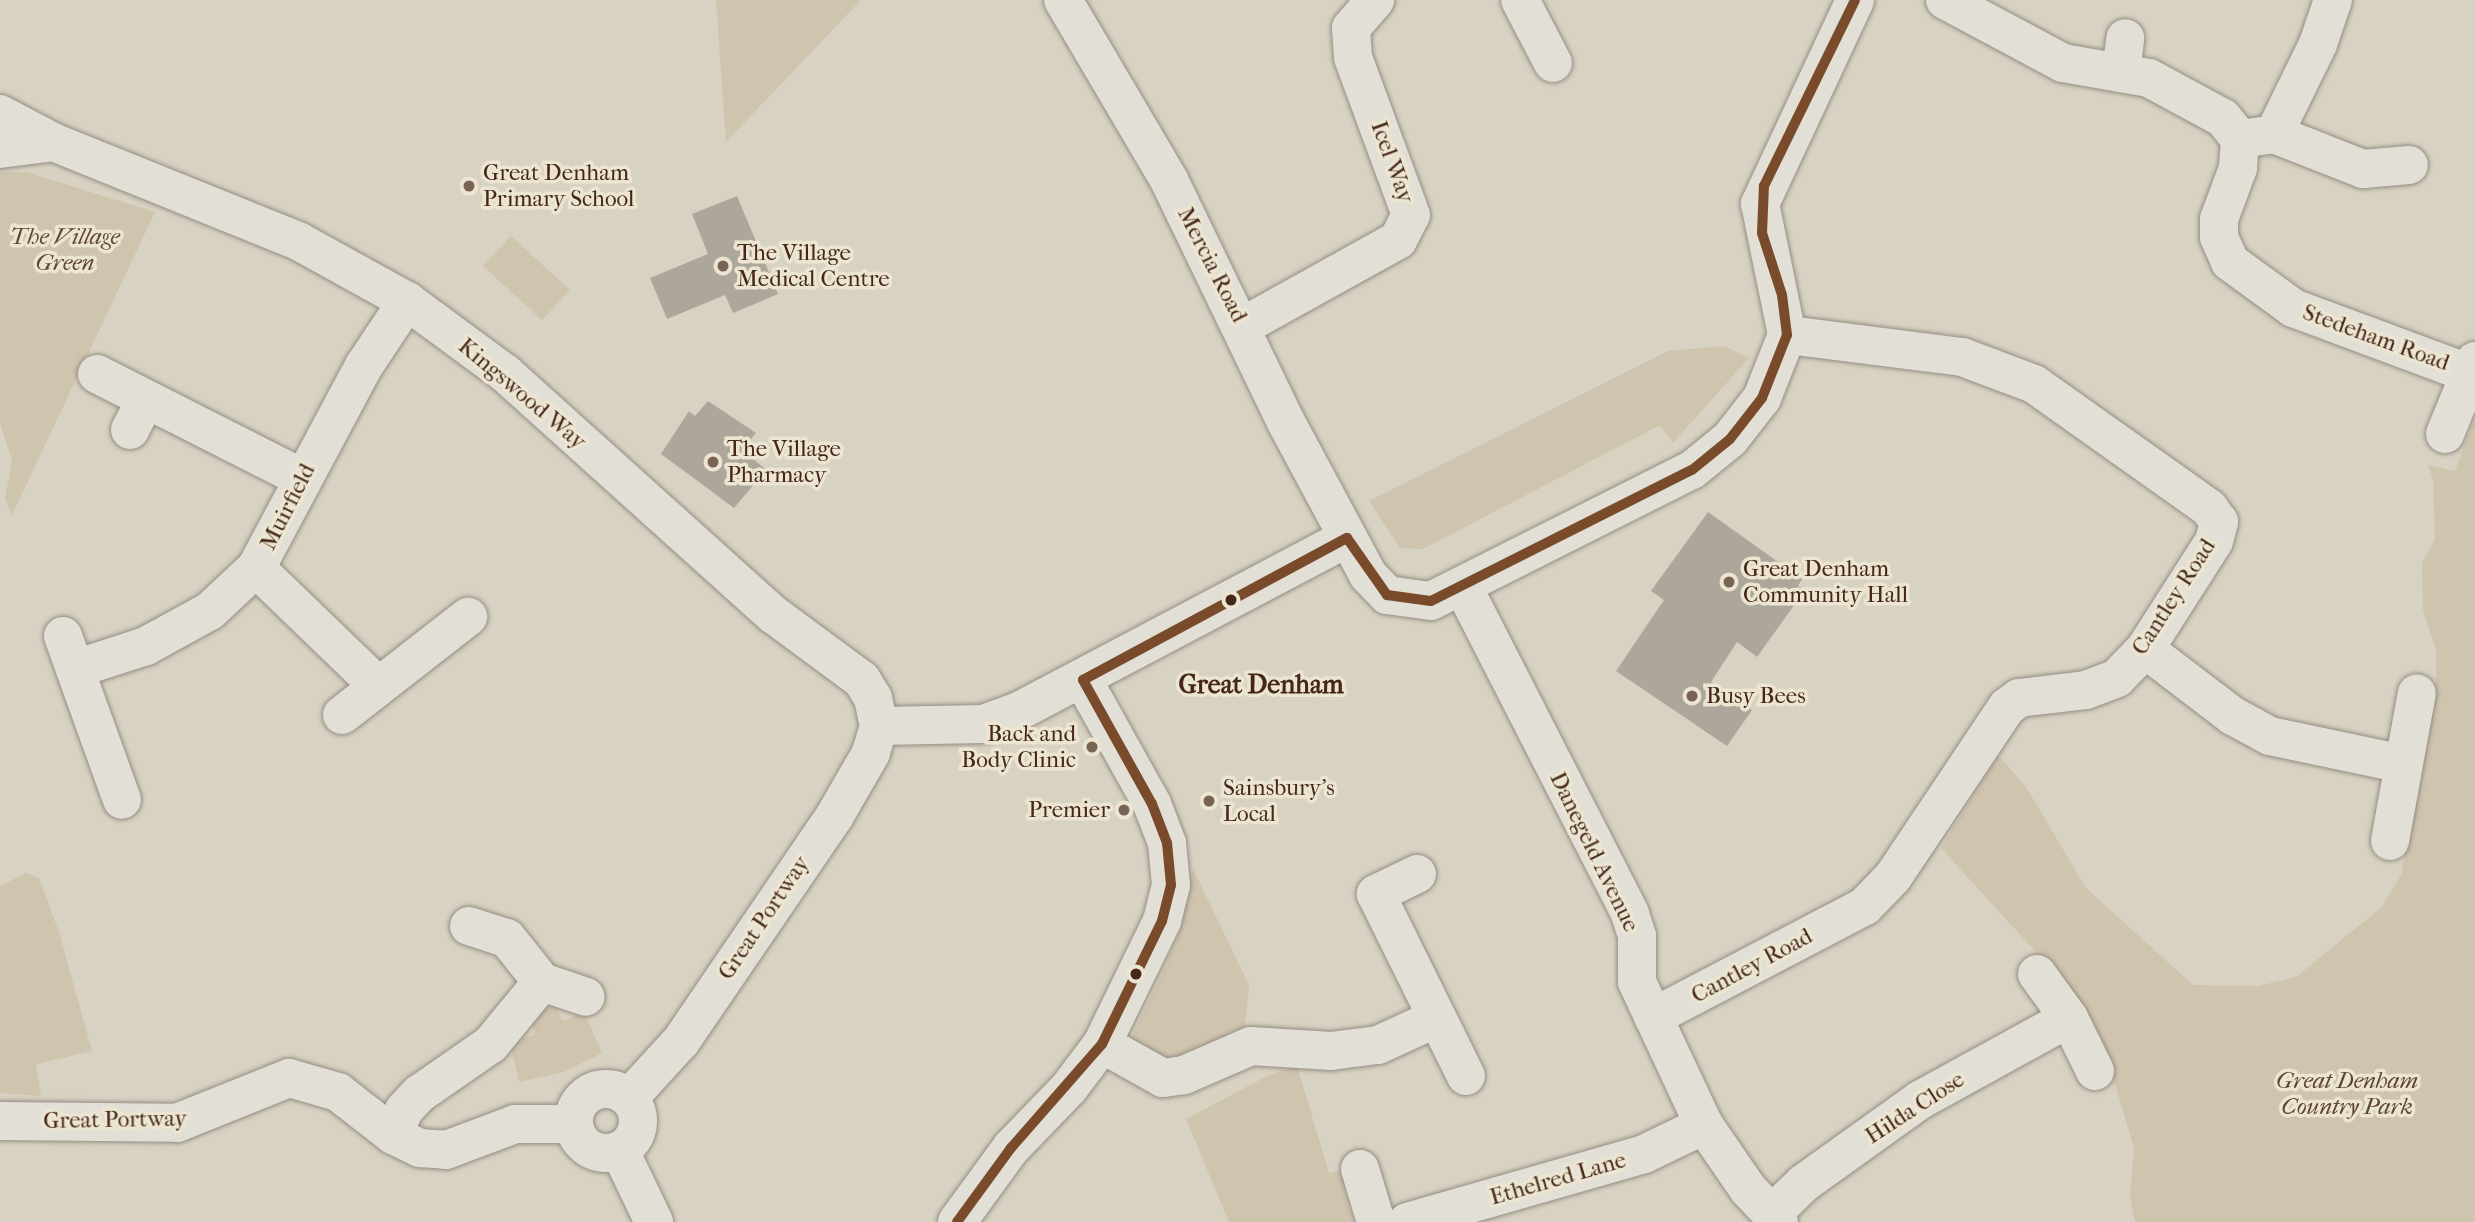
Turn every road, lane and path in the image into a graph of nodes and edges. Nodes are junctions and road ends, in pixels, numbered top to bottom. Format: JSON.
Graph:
{"nodes":[{"id":1,"x":1063,"y":0,"type":"edge"},
{"id":2,"x":1375,"y":0,"type":"edge"},
{"id":3,"x":1520,"y":0,"type":"edge"},
{"id":4,"x":1855,"y":0,"type":"edge"},
{"id":5,"x":1945,"y":0,"type":"edge"},
{"id":6,"x":2333,"y":0,"type":"edge"},
{"id":7,"x":1553,"y":64,"type":"dead end"},
{"id":8,"x":0,"y":114,"type":"edge"},
{"id":9,"x":2257,"y":137,"type":"junction"},
{"id":10,"x":53,"y":142,"type":"junction"},
{"id":11,"x":0,"y":149,"type":"edge"},
{"id":12,"x":2409,"y":165,"type":"dead end"},
{"id":13,"x":407,"y":301,"type":"junction"},
{"id":14,"x":1243,"y":326,"type":"junction"},
{"id":15,"x":1787,"y":335,"type":"junction"},
{"id":16,"x":2472,"y":367,"type":"edge"},
{"id":17,"x":97,"y":374,"type":"dead end"},
{"id":18,"x":2445,"y":433,"type":"dead end"},
{"id":19,"x":302,"y":478,"type":"junction"},
{"id":20,"x":1347,"y":538,"type":"junction"},
{"id":21,"x":256,"y":568,"type":"junction"},
{"id":22,"x":1463,"y":587,"type":"junction"},
{"id":23,"x":468,"y":617,"type":"dead end"},
{"id":24,"x":2145,"y":649,"type":"junction"},
{"id":25,"x":1083,"y":680,"type":"junction"},
{"id":26,"x":376,"y":684,"type":"junction"},
{"id":27,"x":2417,"y":693,"type":"dead end"},
{"id":28,"x":342,"y":715,"type":"dead end"},
{"id":29,"x":879,"y":726,"type":"junction"},
{"id":30,"x":2403,"y":764,"type":"junction"},
{"id":31,"x":122,"y":800,"type":"dead end"},
{"id":32,"x":2390,"y":841,"type":"dead end"},
{"id":33,"x":1417,"y":874,"type":"dead end"},
{"id":34,"x":470,"y":926,"type":"dead end"},
{"id":35,"x":2037,"y":974,"type":"dead end"},
{"id":36,"x":542,"y":982,"type":"junction"},
{"id":37,"x":586,"y":998,"type":"dead end"},
{"id":38,"x":1653,"y":1017,"type":"junction"},
{"id":39,"x":1437,"y":1018,"type":"junction"},
{"id":40,"x":2069,"y":1018,"type":"junction"},
{"id":41,"x":1102,"y":1044,"type":"junction"},
{"id":42,"x":2095,"y":1071,"type":"dead end"},
{"id":43,"x":1465,"y":1076,"type":"dead end"},
{"id":44,"x":629,"y":1098,"type":"junction"},
{"id":45,"x":0,"y":1121,"type":"edge"},
{"id":46,"x":573,"y":1124,"type":"junction"},
{"id":47,"x":1704,"y":1125,"type":"junction"},
{"id":48,"x":393,"y":1135,"type":"junction"},
{"id":49,"x":620,"y":1151,"type":"junction"},
{"id":50,"x":1360,"y":1169,"type":"dead end"},
{"id":51,"x":1775,"y":1218,"type":"edge"},
{"id":52,"x":654,"y":1222,"type":"edge"},
{"id":53,"x":957,"y":1222,"type":"edge"},
{"id":54,"x":1376,"y":1222,"type":"edge"},
{"id":55,"x":1407,"y":1222,"type":"edge"}],
"edges":[{"from":1,"to":14,"type":"street","name":"Mercia Road"},
{"from":2,"to":14,"type":"street","name":"Icel Way"},
{"from":3,"to":7,"type":"street"},
{"from":4,"to":15,"type":"street"},
{"from":5,"to":9,"type":"street"},
{"from":6,"to":9,"type":"street","name":"Stedeham Road"},
{"from":8,"to":10,"type":"street","name":"Kingswood Way"},
{"from":9,"to":12,"type":"street"},
{"from":9,"to":16,"type":"street","name":"Stedeham Road"},
{"from":10,"to":11,"type":"street","name":"Kingswood Way"},
{"from":10,"to":13,"type":"street","name":"Kingswood Way"},
{"from":13,"to":19,"type":"street","name":"Muirfield"},
{"from":13,"to":29,"type":"street","name":"Kingswood Way"},
{"from":14,"to":20,"type":"street","name":"Mercia Road"},
{"from":15,"to":22,"type":"street","name":"Mercia Road"},
{"from":15,"to":24,"type":"street","name":"Cantley Road"},
{"from":16,"to":18,"type":"street","name":"Stedeham Road"},
{"from":17,"to":19,"type":"street"},
{"from":19,"to":21,"type":"street","name":"Muirfield"},
{"from":20,"to":22,"type":"street","name":"Mercia Road"},
{"from":20,"to":25,"type":"street"},
{"from":21,"to":26,"type":"street"},
{"from":21,"to":31,"type":"street","name":"Muirfield"},
{"from":22,"to":38,"type":"street","name":"Danegeld Avenue"},
{"from":23,"to":26,"type":"street"},
{"from":24,"to":30,"type":"street"},
{"from":24,"to":38,"type":"street","name":"Cantley Road"},
{"from":25,"to":29,"type":"street"},
{"from":25,"to":41,"type":"street"},
{"from":26,"to":28,"type":"street"},
{"from":27,"to":30,"type":"street"},
{"from":29,"to":44,"type":"street","name":"Great Portway"},
{"from":30,"to":32,"type":"street"},
{"from":33,"to":39,"type":"street"},
{"from":34,"to":36,"type":"street"},
{"from":35,"to":40,"type":"street"},
{"from":36,"to":37,"type":"street"},
{"from":36,"to":48,"type":"street"},
{"from":38,"to":47,"type":"street","name":"Danegeld Avenue"},
{"from":39,"to":41,"type":"street"},
{"from":39,"to":43,"type":"street"},
{"from":40,"to":42,"type":"street"},
{"from":40,"to":51,"type":"street","name":"Hilda Close"},
{"from":41,"to":53,"type":"street"},
{"from":44,"to":46,"type":"street"},
{"from":44,"to":49,"type":"street"},
{"from":45,"to":48,"type":"street","name":"Great Portway"},
{"from":46,"to":48,"type":"street","name":"Great Portway"},
{"from":46,"to":49,"type":"street"},
{"from":47,"to":51,"type":"street","name":"Danegeld Avenue"},
{"from":47,"to":55,"type":"street","name":"Ethelred Lane"},
{"from":49,"to":52,"type":"street"},
{"from":50,"to":54,"type":"street"}]}
